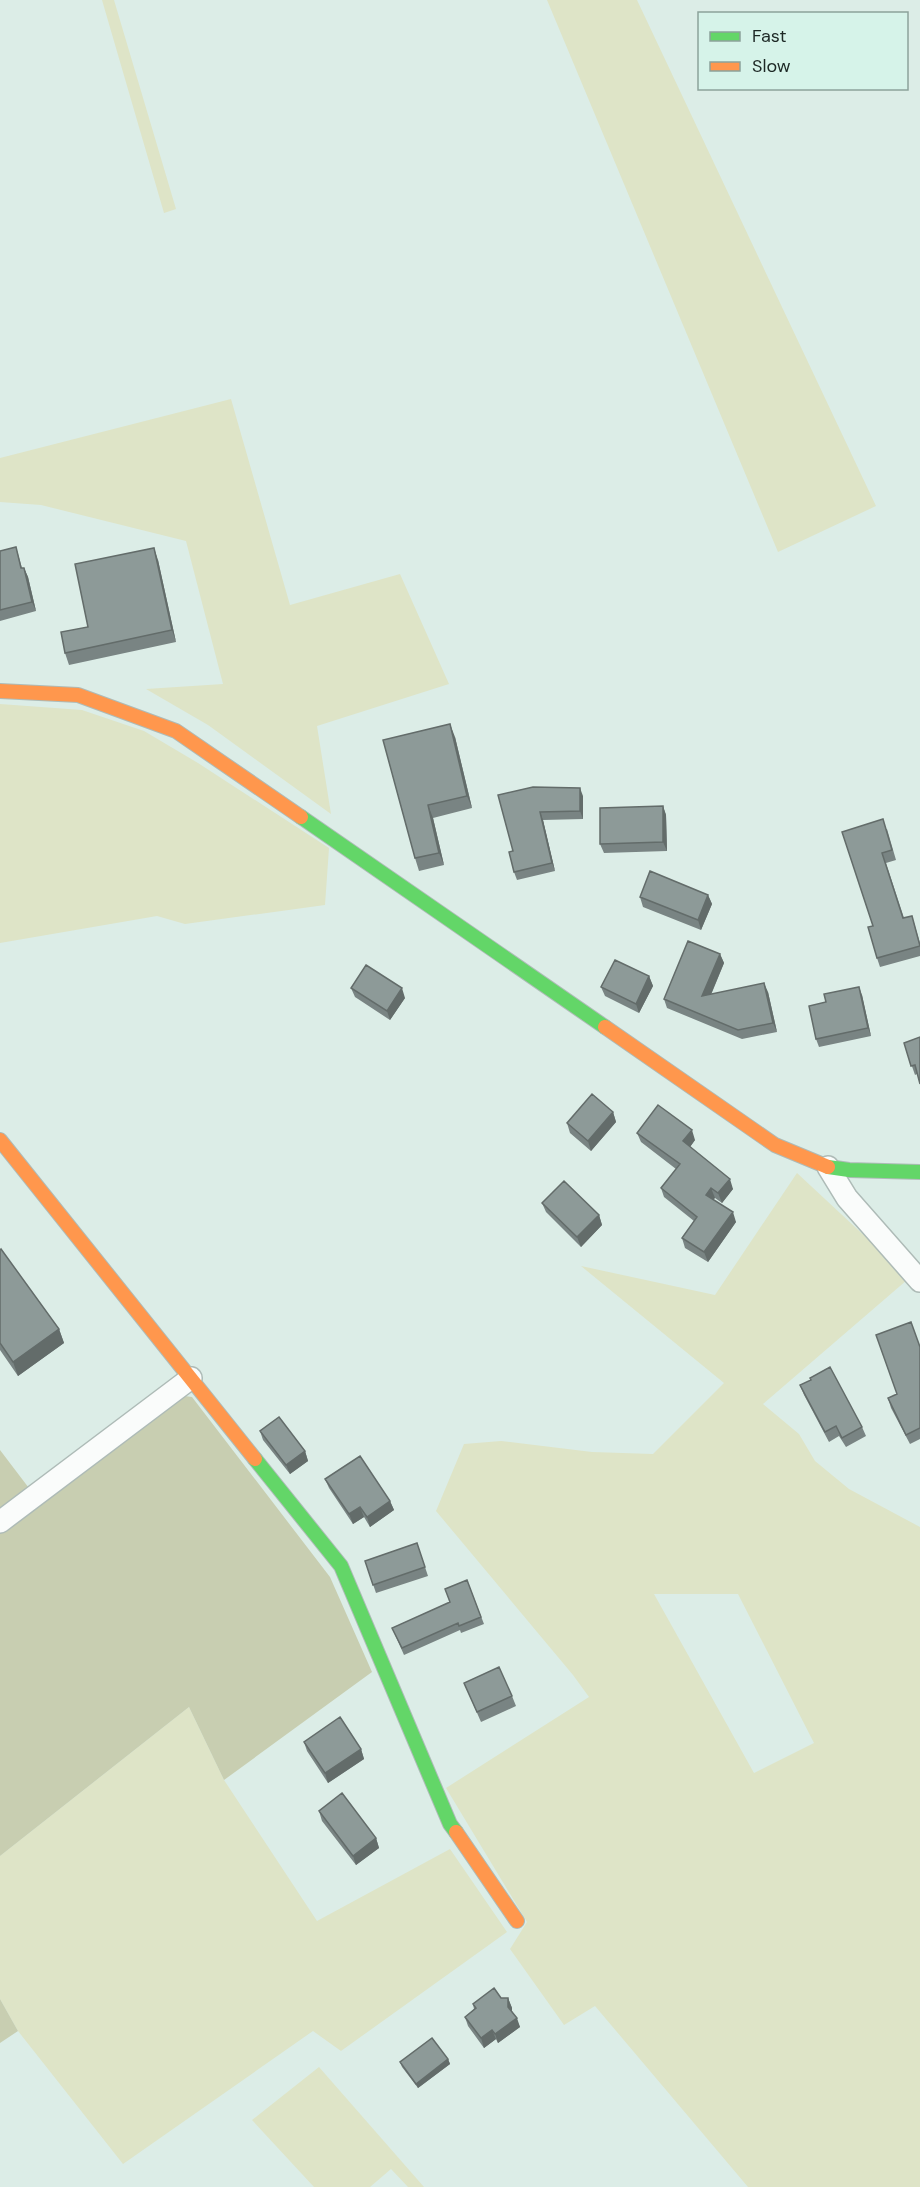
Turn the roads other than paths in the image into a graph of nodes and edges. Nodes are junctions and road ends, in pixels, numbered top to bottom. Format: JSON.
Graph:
{"nodes":[{"id":1,"x":0,"y":691,"type":"edge"},
{"id":2,"x":0,"y":1140,"type":"edge"},
{"id":3,"x":828,"y":1167,"type":"junction"},
{"id":4,"x":920,"y":1172,"type":"edge"},
{"id":5,"x":920,"y":1281,"type":"edge"},
{"id":6,"x":191,"y":1378,"type":"junction"},
{"id":7,"x":0,"y":1522,"type":"edge"},
{"id":8,"x":517,"y":1921,"type":"dead end"}],
"edges":[{"from":1,"to":3,"type":"street"},
{"from":2,"to":6,"type":"street"},
{"from":3,"to":4,"type":"street"},
{"from":3,"to":5,"type":"street"},
{"from":6,"to":7,"type":"street"},
{"from":6,"to":8,"type":"street"}]}
